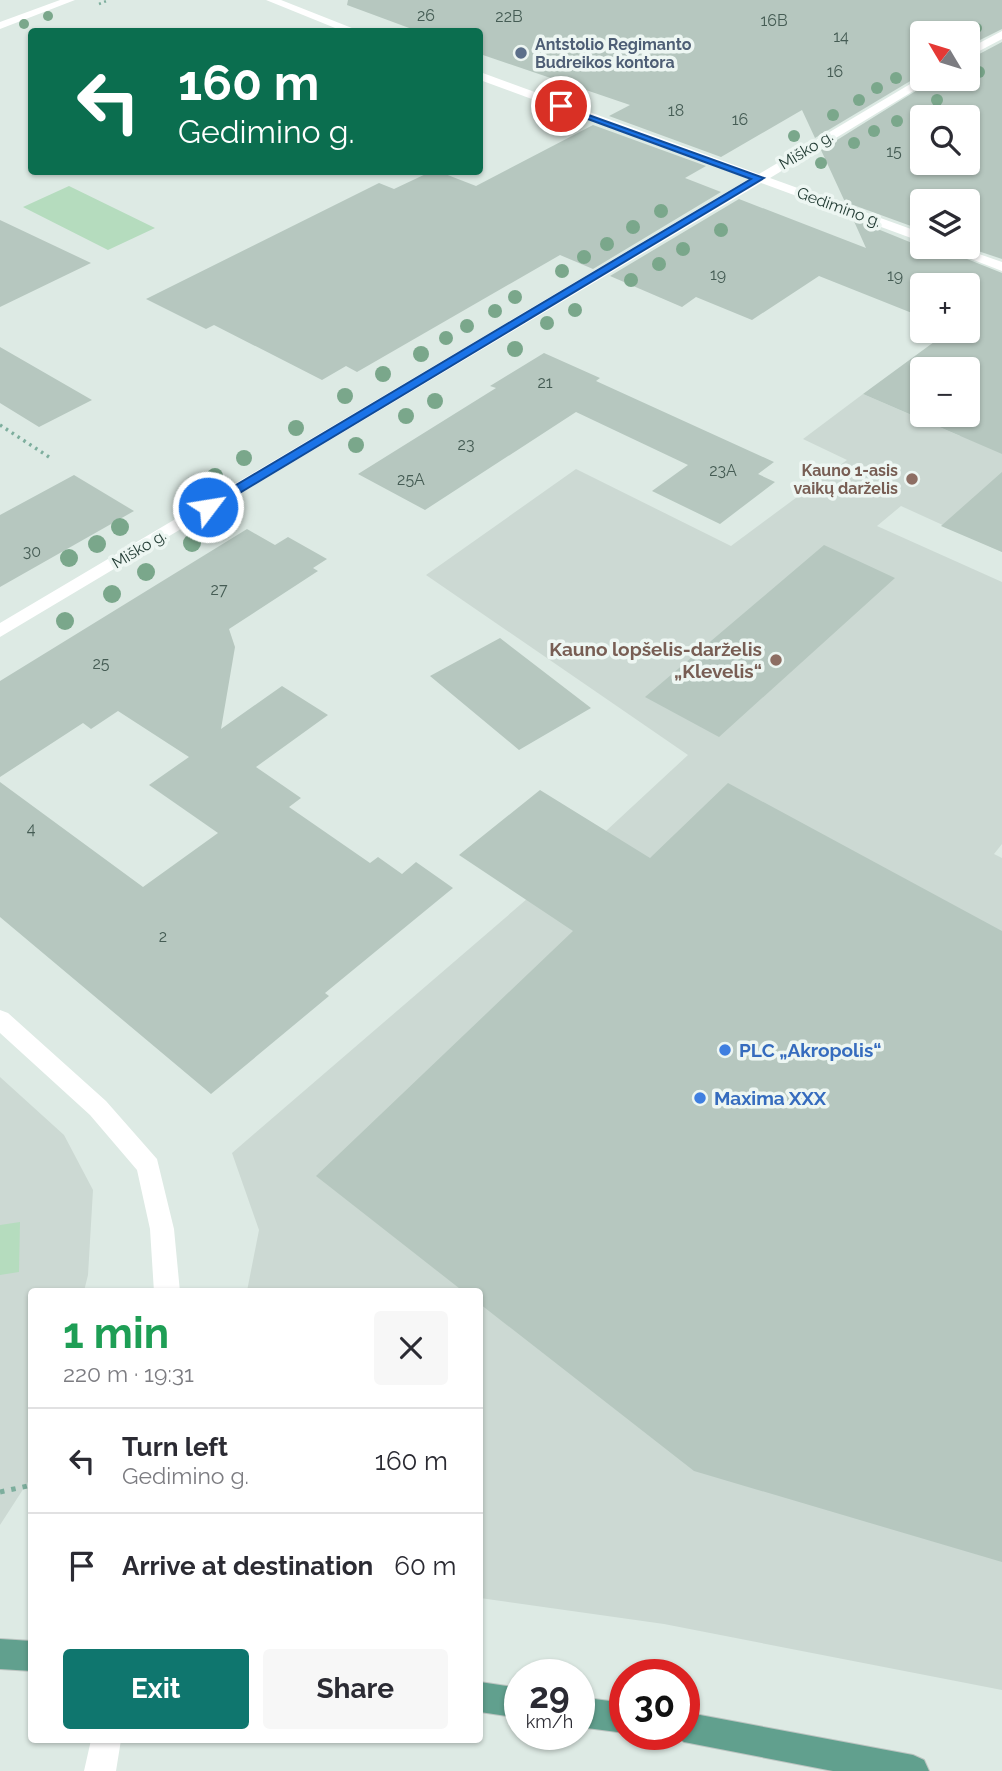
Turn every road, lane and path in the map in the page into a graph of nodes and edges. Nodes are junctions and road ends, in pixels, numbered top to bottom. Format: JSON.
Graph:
{"nodes":[{"id":1,"x":70,"y":0,"type":"edge"},
{"id":2,"x":271,"y":0,"type":"edge"},
{"id":3,"x":0,"y":26,"type":"edge"},
{"id":4,"x":347,"y":28,"type":"edge"},
{"id":5,"x":1002,"y":34,"type":"edge"},
{"id":6,"x":980,"y":47,"type":"edge"},
{"id":7,"x":483,"y":77,"type":"edge"},
{"id":8,"x":910,"y":89,"type":"edge"},
{"id":9,"x":759,"y":178,"type":"junction"},
{"id":10,"x":910,"y":234,"type":"edge"},
{"id":11,"x":980,"y":259,"type":"edge"},
{"id":12,"x":1002,"y":267,"type":"edge"},
{"id":13,"x":0,"y":425,"type":"edge"},
{"id":14,"x":49,"y":457,"type":"dead end"},
{"id":15,"x":0,"y":631,"type":"edge"},
{"id":16,"x":0,"y":1019,"type":"edge"},
{"id":17,"x":167,"y":1288,"type":"edge"},
{"id":18,"x":28,"y":1486,"type":"edge"},
{"id":19,"x":0,"y":1492,"type":"edge"},
{"id":20,"x":0,"y":1654,"type":"edge"},
{"id":21,"x":28,"y":1656,"type":"edge"},
{"id":22,"x":483,"y":1697,"type":"edge"},
{"id":23,"x":504,"y":1701,"type":"edge"},
{"id":24,"x":700,"y":1730,"type":"edge"},
{"id":25,"x":105,"y":1743,"type":"edge"},
{"id":26,"x":100,"y":1771,"type":"edge"},
{"id":27,"x":913,"y":1771,"type":"edge"}],
"edges":[{"from":1,"to":3,"type":"street"},
{"from":2,"to":4,"type":"street"},
{"from":5,"to":6,"type":"street"},
{"from":7,"to":9,"type":"street","name":"Gedimino g."},
{"from":8,"to":9,"type":"street","name":"Miško g."},
{"from":9,"to":10,"type":"street","name":"Gedimino g."},
{"from":9,"to":15,"type":"street","name":"Miško g."},
{"from":11,"to":12,"type":"street"},
{"from":13,"to":14,"type":"path"},
{"from":16,"to":17,"type":"street"},
{"from":18,"to":19,"type":"path"},
{"from":20,"to":21,"type":"main road"},
{"from":22,"to":23,"type":"main road"},
{"from":24,"to":27,"type":"main road"},
{"from":25,"to":26,"type":"street"}]}
